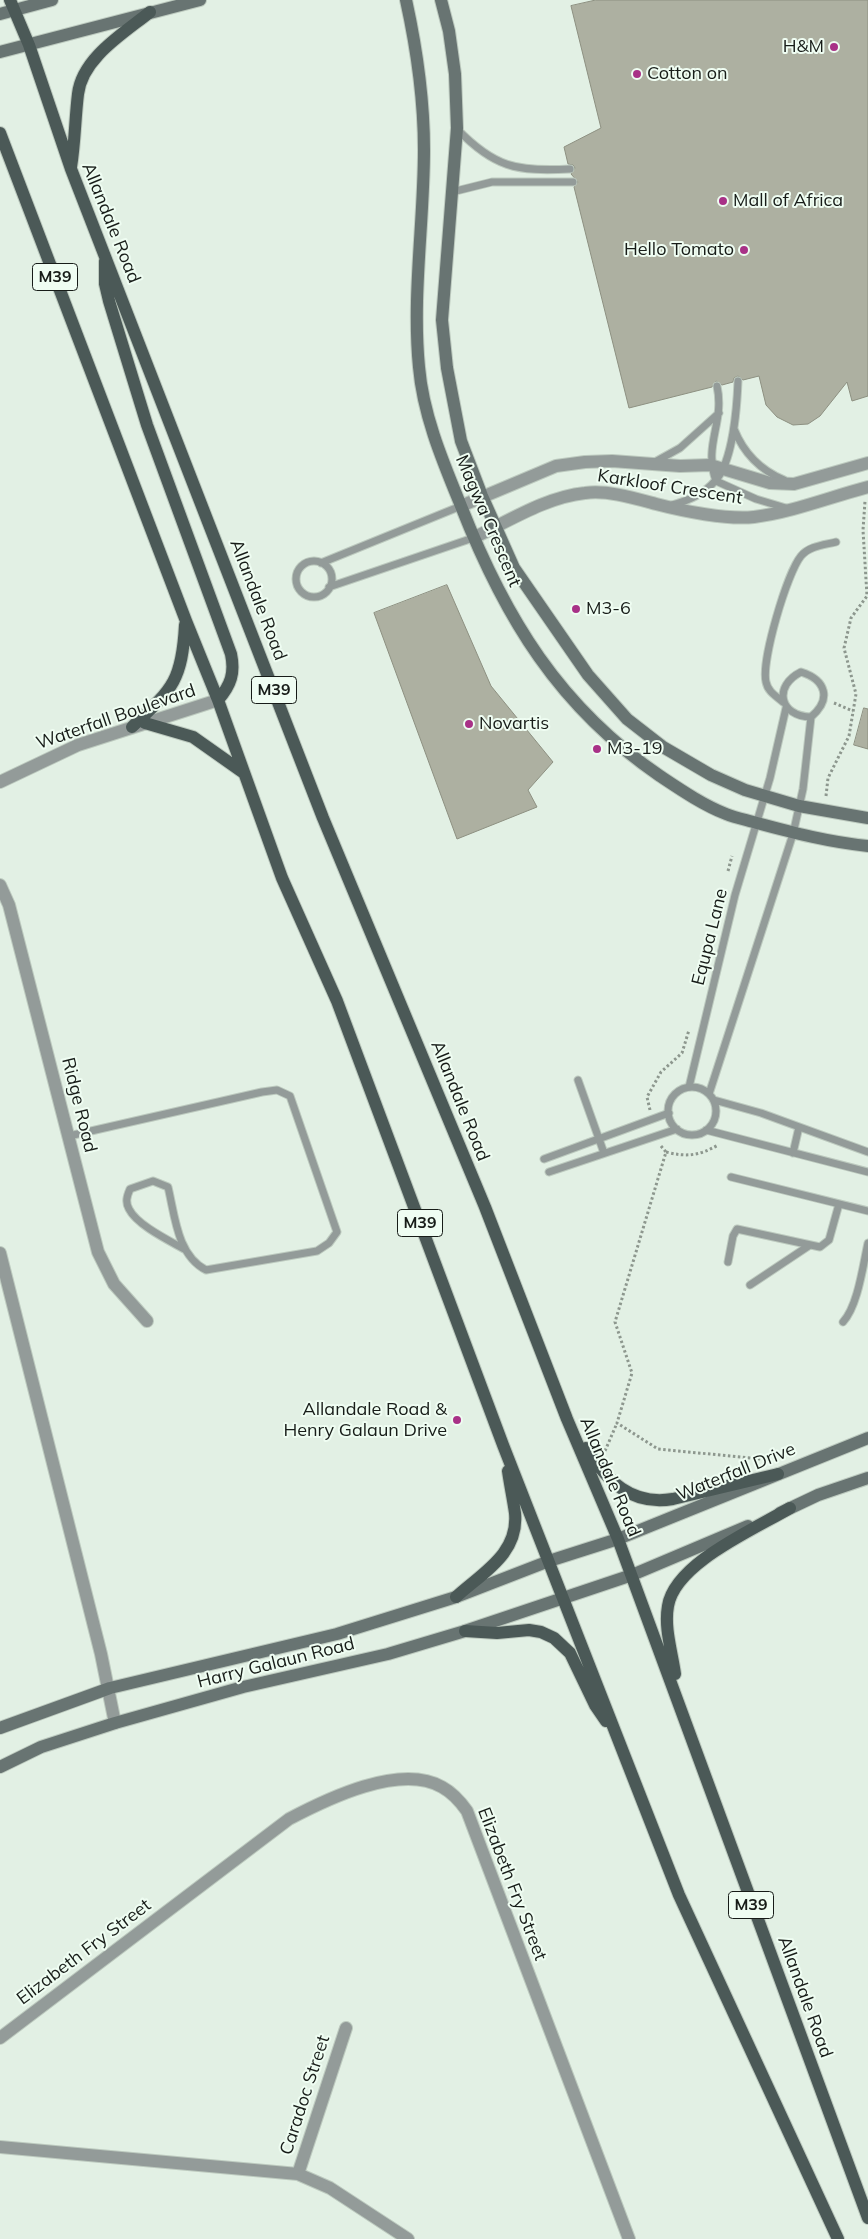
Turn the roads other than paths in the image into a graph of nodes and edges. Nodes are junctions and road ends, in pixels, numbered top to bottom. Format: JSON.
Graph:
{"nodes":[{"id":1,"x":52,"y":0,"type":"edge"},
{"id":2,"x":200,"y":0,"type":"edge"},
{"id":3,"x":406,"y":0,"type":"edge"},
{"id":4,"x":441,"y":0,"type":"edge"},
{"id":5,"x":12,"y":5,"type":"edge"},
{"id":6,"x":150,"y":12,"type":"junction"},
{"id":7,"x":0,"y":14,"type":"edge"},
{"id":8,"x":29,"y":45,"type":"junction"},
{"id":9,"x":0,"y":52,"type":"edge"},
{"id":10,"x":457,"y":128,"type":"junction"},
{"id":11,"x":1,"y":138,"type":"edge"},
{"id":12,"x":570,"y":169,"type":"dead end"},
{"id":13,"x":71,"y":170,"type":"junction"},
{"id":14,"x":573,"y":182,"type":"dead end"},
{"id":15,"x":452,"y":192,"type":"junction"},
{"id":16,"x":105,"y":254,"type":"junction"},
{"id":17,"x":738,"y":381,"type":"dead end"},
{"id":18,"x":717,"y":386,"type":"dead end"},
{"id":19,"x":719,"y":413,"type":"junction"},
{"id":20,"x":734,"y":429,"type":"junction"},
{"id":21,"x":868,"y":463,"type":"edge"},
{"id":22,"x":650,"y":464,"type":"junction"},
{"id":23,"x":710,"y":465,"type":"junction"},
{"id":24,"x":723,"y":469,"type":"junction"},
{"id":25,"x":716,"y":481,"type":"junction"},
{"id":26,"x":794,"y":484,"type":"junction"},
{"id":27,"x":867,"y":488,"type":"edge"},
{"id":28,"x":482,"y":496,"type":"junction"},
{"id":29,"x":461,"y":506,"type":"junction"},
{"id":30,"x":666,"y":506,"type":"junction"},
{"id":31,"x":789,"y":509,"type":"junction"},
{"id":32,"x":496,"y":527,"type":"junction"},
{"id":33,"x":473,"y":538,"type":"junction"},
{"id":34,"x":836,"y":542,"type":"dead end"},
{"id":35,"x":322,"y":563,"type":"junction"},
{"id":36,"x":329,"y":588,"type":"junction"},
{"id":37,"x":186,"y":621,"type":"junction"},
{"id":38,"x":218,"y":700,"type":"junction"},
{"id":39,"x":785,"y":705,"type":"junction"},
{"id":40,"x":811,"y":717,"type":"junction"},
{"id":41,"x":146,"y":723,"type":"junction"},
{"id":42,"x":132,"y":727,"type":"junction"},
{"id":43,"x":244,"y":773,"type":"junction"},
{"id":44,"x":0,"y":782,"type":"edge"},
{"id":45,"x":764,"y":795,"type":"junction"},
{"id":46,"x":799,"y":806,"type":"junction"},
{"id":47,"x":868,"y":818,"type":"edge"},
{"id":48,"x":755,"y":822,"type":"junction"},
{"id":49,"x":793,"y":834,"type":"junction"},
{"id":50,"x":868,"y":846,"type":"edge"},
{"id":51,"x":0,"y":885,"type":"edge"},
{"id":52,"x":578,"y":1080,"type":"dead end"},
{"id":53,"x":689,"y":1087,"type":"junction"},
{"id":54,"x":712,"y":1097,"type":"junction"},
{"id":55,"x":669,"y":1113,"type":"junction"},
{"id":56,"x":799,"y":1127,"type":"junction"},
{"id":57,"x":677,"y":1129,"type":"junction"},
{"id":58,"x":706,"y":1130,"type":"junction"},
{"id":59,"x":69,"y":1136,"type":"junction"},
{"id":60,"x":598,"y":1139,"type":"junction"},
{"id":61,"x":868,"y":1152,"type":"edge"},
{"id":62,"x":604,"y":1153,"type":"junction"},
{"id":63,"x":793,"y":1153,"type":"junction"},
{"id":64,"x":544,"y":1159,"type":"dead end"},
{"id":65,"x":549,"y":1172,"type":"dead end"},
{"id":66,"x":868,"y":1172,"type":"edge"},
{"id":67,"x":731,"y":1177,"type":"dead end"},
{"id":68,"x":839,"y":1204,"type":"junction"},
{"id":69,"x":868,"y":1211,"type":"edge"},
{"id":70,"x":868,"y":1243,"type":"edge"},
{"id":71,"x":810,"y":1245,"type":"junction"},
{"id":72,"x":184,"y":1249,"type":"junction"},
{"id":73,"x":0,"y":1253,"type":"edge"},
{"id":74,"x":728,"y":1262,"type":"dead end"},
{"id":75,"x":750,"y":1285,"type":"dead end"},
{"id":76,"x":147,"y":1321,"type":"dead end"},
{"id":77,"x":843,"y":1322,"type":"dead end"},
{"id":78,"x":567,"y":1419,"type":"junction"},
{"id":79,"x":868,"y":1438,"type":"edge"},
{"id":80,"x":503,"y":1445,"type":"junction"},
{"id":81,"x":778,"y":1474,"type":"junction"},
{"id":82,"x":868,"y":1478,"type":"edge"},
{"id":83,"x":790,"y":1508,"type":"junction"},
{"id":84,"x":618,"y":1539,"type":"junction"},
{"id":85,"x":549,"y":1561,"type":"junction"},
{"id":86,"x":632,"y":1575,"type":"junction"},
{"id":87,"x":456,"y":1597,"type":"junction"},
{"id":88,"x":564,"y":1598,"type":"junction"},
{"id":89,"x":465,"y":1631,"type":"junction"},
{"id":90,"x":110,"y":1688,"type":"junction"},
{"id":91,"x":678,"y":1699,"type":"junction"},
{"id":92,"x":115,"y":1723,"type":"junction"},
{"id":93,"x":0,"y":1728,"type":"edge"},
{"id":94,"x":618,"y":1737,"type":"junction"},
{"id":95,"x":0,"y":1768,"type":"edge"},
{"id":96,"x":346,"y":2028,"type":"dead end"},
{"id":97,"x":0,"y":2038,"type":"edge"},
{"id":98,"x":0,"y":2147,"type":"edge"},
{"id":99,"x":298,"y":2174,"type":"junction"},
{"id":100,"x":868,"y":2218,"type":"edge"},
{"id":101,"x":408,"y":2239,"type":"edge"},
{"id":102,"x":629,"y":2239,"type":"edge"},
{"id":103,"x":838,"y":2239,"type":"edge"}],
"edges":[{"from":1,"to":5,"type":"street"},
{"from":2,"to":6,"type":"street"},
{"from":3,"to":29,"type":"street","name":"Magwa Crescent"},
{"from":4,"to":10,"type":"street","name":"Magwa Crescent"},
{"from":5,"to":7,"type":"street"},
{"from":5,"to":8,"type":"main road","name":"Allandale Road","number":"M39"},
{"from":6,"to":8,"type":"street"},
{"from":6,"to":13,"type":"main road"},
{"from":8,"to":9,"type":"street"},
{"from":8,"to":13,"type":"main road","name":"Allandale Road","number":"M39"},
{"from":10,"to":12,"type":"lane"},
{"from":10,"to":15,"type":"street","name":"Magwa Crescent"},
{"from":11,"to":37,"type":"main road","number":"M39"},
{"from":13,"to":16,"type":"main road","name":"Allandale Road","number":"M39"},
{"from":14,"to":15,"type":"lane"},
{"from":15,"to":28,"type":"street","name":"Magwa Crescent"},
{"from":16,"to":38,"type":"main road"},
{"from":16,"to":78,"type":"main road","name":"Allandale Road","number":"M39"},
{"from":17,"to":20,"type":"lane"},
{"from":18,"to":19,"type":"lane"},
{"from":19,"to":22,"type":"lane"},
{"from":19,"to":23,"type":"lane"},
{"from":20,"to":24,"type":"lane"},
{"from":20,"to":26,"type":"lane"},
{"from":21,"to":26,"type":"street","name":"Karkloof Crescent"},
{"from":22,"to":23,"type":"street","name":"Karkloof Crescent"},
{"from":22,"to":28,"type":"street","name":"Karkloof Crescent"},
{"from":23,"to":24,"type":"street","name":"Karkloof Crescent"},
{"from":23,"to":25,"type":"lane"},
{"from":24,"to":25,"type":"lane"},
{"from":24,"to":26,"type":"street","name":"Karkloof Crescent"},
{"from":25,"to":30,"type":"lane"},
{"from":25,"to":31,"type":"lane"},
{"from":27,"to":31,"type":"street","name":"Karkloof Crescent"},
{"from":28,"to":29,"type":"street","name":"Karkloof Crescent"},
{"from":28,"to":32,"type":"street","name":"Magwa Crescent"},
{"from":29,"to":33,"type":"street","name":"Magwa Crescent"},
{"from":29,"to":35,"type":"lane"},
{"from":30,"to":31,"type":"street","name":"Karkloof Crescent"},
{"from":30,"to":32,"type":"street","name":"Karkloof Crescent"},
{"from":32,"to":33,"type":"street","name":"Karkloof Crescent"},
{"from":32,"to":45,"type":"street","name":"Magwa Crescent"},
{"from":33,"to":36,"type":"lane"},
{"from":33,"to":48,"type":"street","name":"Magwa Crescent"},
{"from":34,"to":39,"type":"lane"},
{"from":35,"to":36,"type":"lane"},
{"from":35,"to":36,"type":"lane"},
{"from":37,"to":38,"type":"main road","number":"M39"},
{"from":37,"to":42,"type":"main road"},
{"from":38,"to":41,"type":"street","name":"Waterfall Boulevard"},
{"from":38,"to":43,"type":"main road","number":"M39"},
{"from":39,"to":40,"type":"lane"},
{"from":39,"to":40,"type":"lane"},
{"from":39,"to":45,"type":"lane","name":"Equpa Lane"},
{"from":40,"to":46,"type":"lane"},
{"from":41,"to":42,"type":"street","name":"Waterfall Boulevard"},
{"from":41,"to":43,"type":"main road"},
{"from":42,"to":44,"type":"street","name":"Waterfall Boulevard"},
{"from":43,"to":80,"type":"main road","number":"M39"},
{"from":45,"to":46,"type":"street","name":"Magwa Crescent"},
{"from":45,"to":48,"type":"lane","name":"Equpa Lane"},
{"from":46,"to":47,"type":"street","name":"Magwa Crescent"},
{"from":46,"to":49,"type":"lane"},
{"from":48,"to":49,"type":"street","name":"Magwa Crescent"},
{"from":48,"to":53,"type":"lane","name":"Equpa Lane"},
{"from":49,"to":50,"type":"street","name":"Magwa Crescent"},
{"from":49,"to":54,"type":"lane"},
{"from":51,"to":59,"type":"street","name":"Ridge Road"},
{"from":52,"to":60,"type":"lane"},
{"from":53,"to":54,"type":"lane"},
{"from":53,"to":55,"type":"lane"},
{"from":54,"to":56,"type":"lane"},
{"from":54,"to":58,"type":"lane"},
{"from":55,"to":57,"type":"lane"},
{"from":55,"to":60,"type":"lane"},
{"from":56,"to":61,"type":"lane"},
{"from":56,"to":63,"type":"lane"},
{"from":57,"to":58,"type":"lane"},
{"from":57,"to":62,"type":"lane"},
{"from":58,"to":63,"type":"lane"},
{"from":59,"to":72,"type":"lane"},
{"from":59,"to":76,"type":"street","name":"Ridge Road"},
{"from":60,"to":62,"type":"lane"},
{"from":60,"to":64,"type":"lane"},
{"from":62,"to":65,"type":"lane"},
{"from":63,"to":66,"type":"lane"},
{"from":67,"to":68,"type":"lane"},
{"from":68,"to":69,"type":"lane"},
{"from":68,"to":71,"type":"lane"},
{"from":70,"to":77,"type":"lane"},
{"from":71,"to":74,"type":"lane"},
{"from":71,"to":75,"type":"lane"},
{"from":72,"to":72,"type":"lane"},
{"from":73,"to":90,"type":"street"},
{"from":78,"to":81,"type":"main road"},
{"from":78,"to":84,"type":"main road","name":"Allandale Road","number":"M39"},
{"from":79,"to":81,"type":"street","name":"Waterfall Drive"},
{"from":80,"to":85,"type":"main road","number":"M39"},
{"from":80,"to":87,"type":"main road"},
{"from":81,"to":84,"type":"street","name":"Waterfall Drive"},
{"from":82,"to":83,"type":"street"},
{"from":83,"to":86,"type":"street"},
{"from":83,"to":91,"type":"main road"},
{"from":84,"to":85,"type":"street","name":"Waterfall Drive"},
{"from":84,"to":86,"type":"main road","name":"Allandale Road","number":"M39"},
{"from":85,"to":87,"type":"street","name":"Harry Galaun Road"},
{"from":85,"to":88,"type":"main road","number":"M39"},
{"from":86,"to":88,"type":"street","name":"Harry Galaun Road"},
{"from":86,"to":91,"type":"main road","name":"Allandale Road","number":"M39"},
{"from":87,"to":90,"type":"street","name":"Harry Galaun Road"},
{"from":88,"to":89,"type":"street","name":"Harry Galaun Road"},
{"from":88,"to":94,"type":"main road","number":"M39"},
{"from":89,"to":92,"type":"street","name":"Harry Galaun Road"},
{"from":89,"to":94,"type":"main road"},
{"from":90,"to":92,"type":"street"},
{"from":90,"to":93,"type":"street","name":"Harry Galaun Road"},
{"from":91,"to":100,"type":"main road","name":"Allandale Road","number":"M39"},
{"from":92,"to":95,"type":"street","name":"Harry Galaun Road"},
{"from":94,"to":103,"type":"main road","number":"M39"},
{"from":96,"to":99,"type":"street","name":"Caradoc Street"},
{"from":97,"to":102,"type":"street","name":"Elizabeth Fry Street"},
{"from":98,"to":99,"type":"street"},
{"from":99,"to":101,"type":"street"}]}
